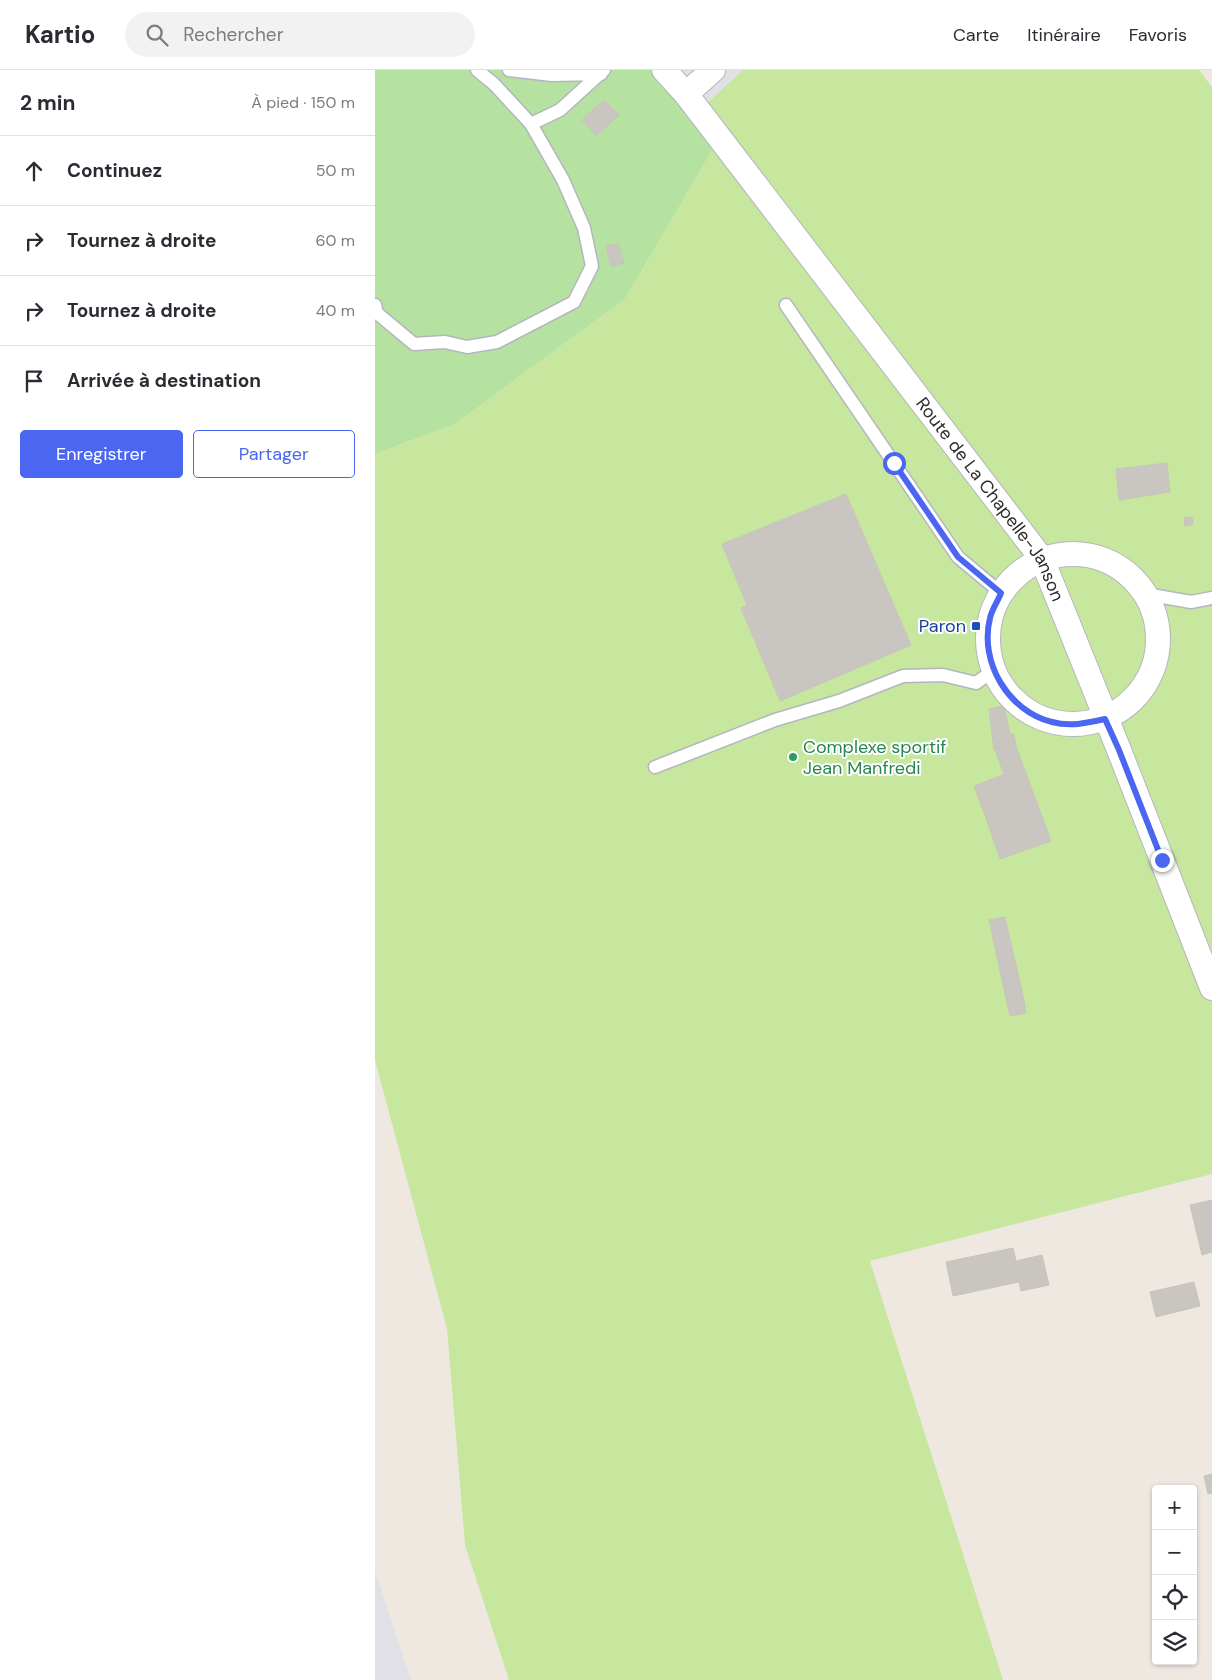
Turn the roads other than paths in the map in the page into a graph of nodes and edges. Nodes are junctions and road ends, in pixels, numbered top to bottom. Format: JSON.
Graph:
{"nodes":[{"id":1,"x":477,"y":70,"type":"edge"},
{"id":2,"x":509,"y":70,"type":"edge"},
{"id":3,"x":664,"y":70,"type":"edge"},
{"id":4,"x":713,"y":70,"type":"edge"},
{"id":5,"x":603,"y":72,"type":"edge"},
{"id":6,"x":686,"y":94,"type":"junction"},
{"id":7,"x":531,"y":124,"type":"junction"},
{"id":8,"x":375,"y":305,"type":"edge"},
{"id":9,"x":786,"y":305,"type":"dead end"},
{"id":10,"x":1042,"y":559,"type":"junction"},
{"id":11,"x":1001,"y":593,"type":"junction"},
{"id":12,"x":1145,"y":594,"type":"junction"},
{"id":13,"x":1212,"y":598,"type":"edge"},
{"id":14,"x":993,"y":671,"type":"junction"},
{"id":15,"x":1105,"y":719,"type":"junction"},
{"id":16,"x":655,"y":767,"type":"dead end"},
{"id":17,"x":1212,"y":988,"type":"edge"}],
"edges":[{"from":1,"to":7,"type":"lane"},
{"from":2,"to":5,"type":"lane"},
{"from":3,"to":6,"type":"street","name":"Route de La Chapelle-Janson"},
{"from":4,"to":6,"type":"street"},
{"from":5,"to":7,"type":"lane"},
{"from":6,"to":10,"type":"street","name":"Route de La Chapelle-Janson"},
{"from":7,"to":8,"type":"lane"},
{"from":9,"to":11,"type":"lane"},
{"from":10,"to":11,"type":"street"},
{"from":10,"to":12,"type":"street"},
{"from":10,"to":15,"type":"street","name":"Route de La Chapelle-Janson"},
{"from":11,"to":14,"type":"street"},
{"from":12,"to":13,"type":"lane"},
{"from":12,"to":15,"type":"street"},
{"from":14,"to":15,"type":"street"},
{"from":14,"to":16,"type":"lane"},
{"from":15,"to":17,"type":"street","name":"Route de La Chapelle-Janson"}]}
